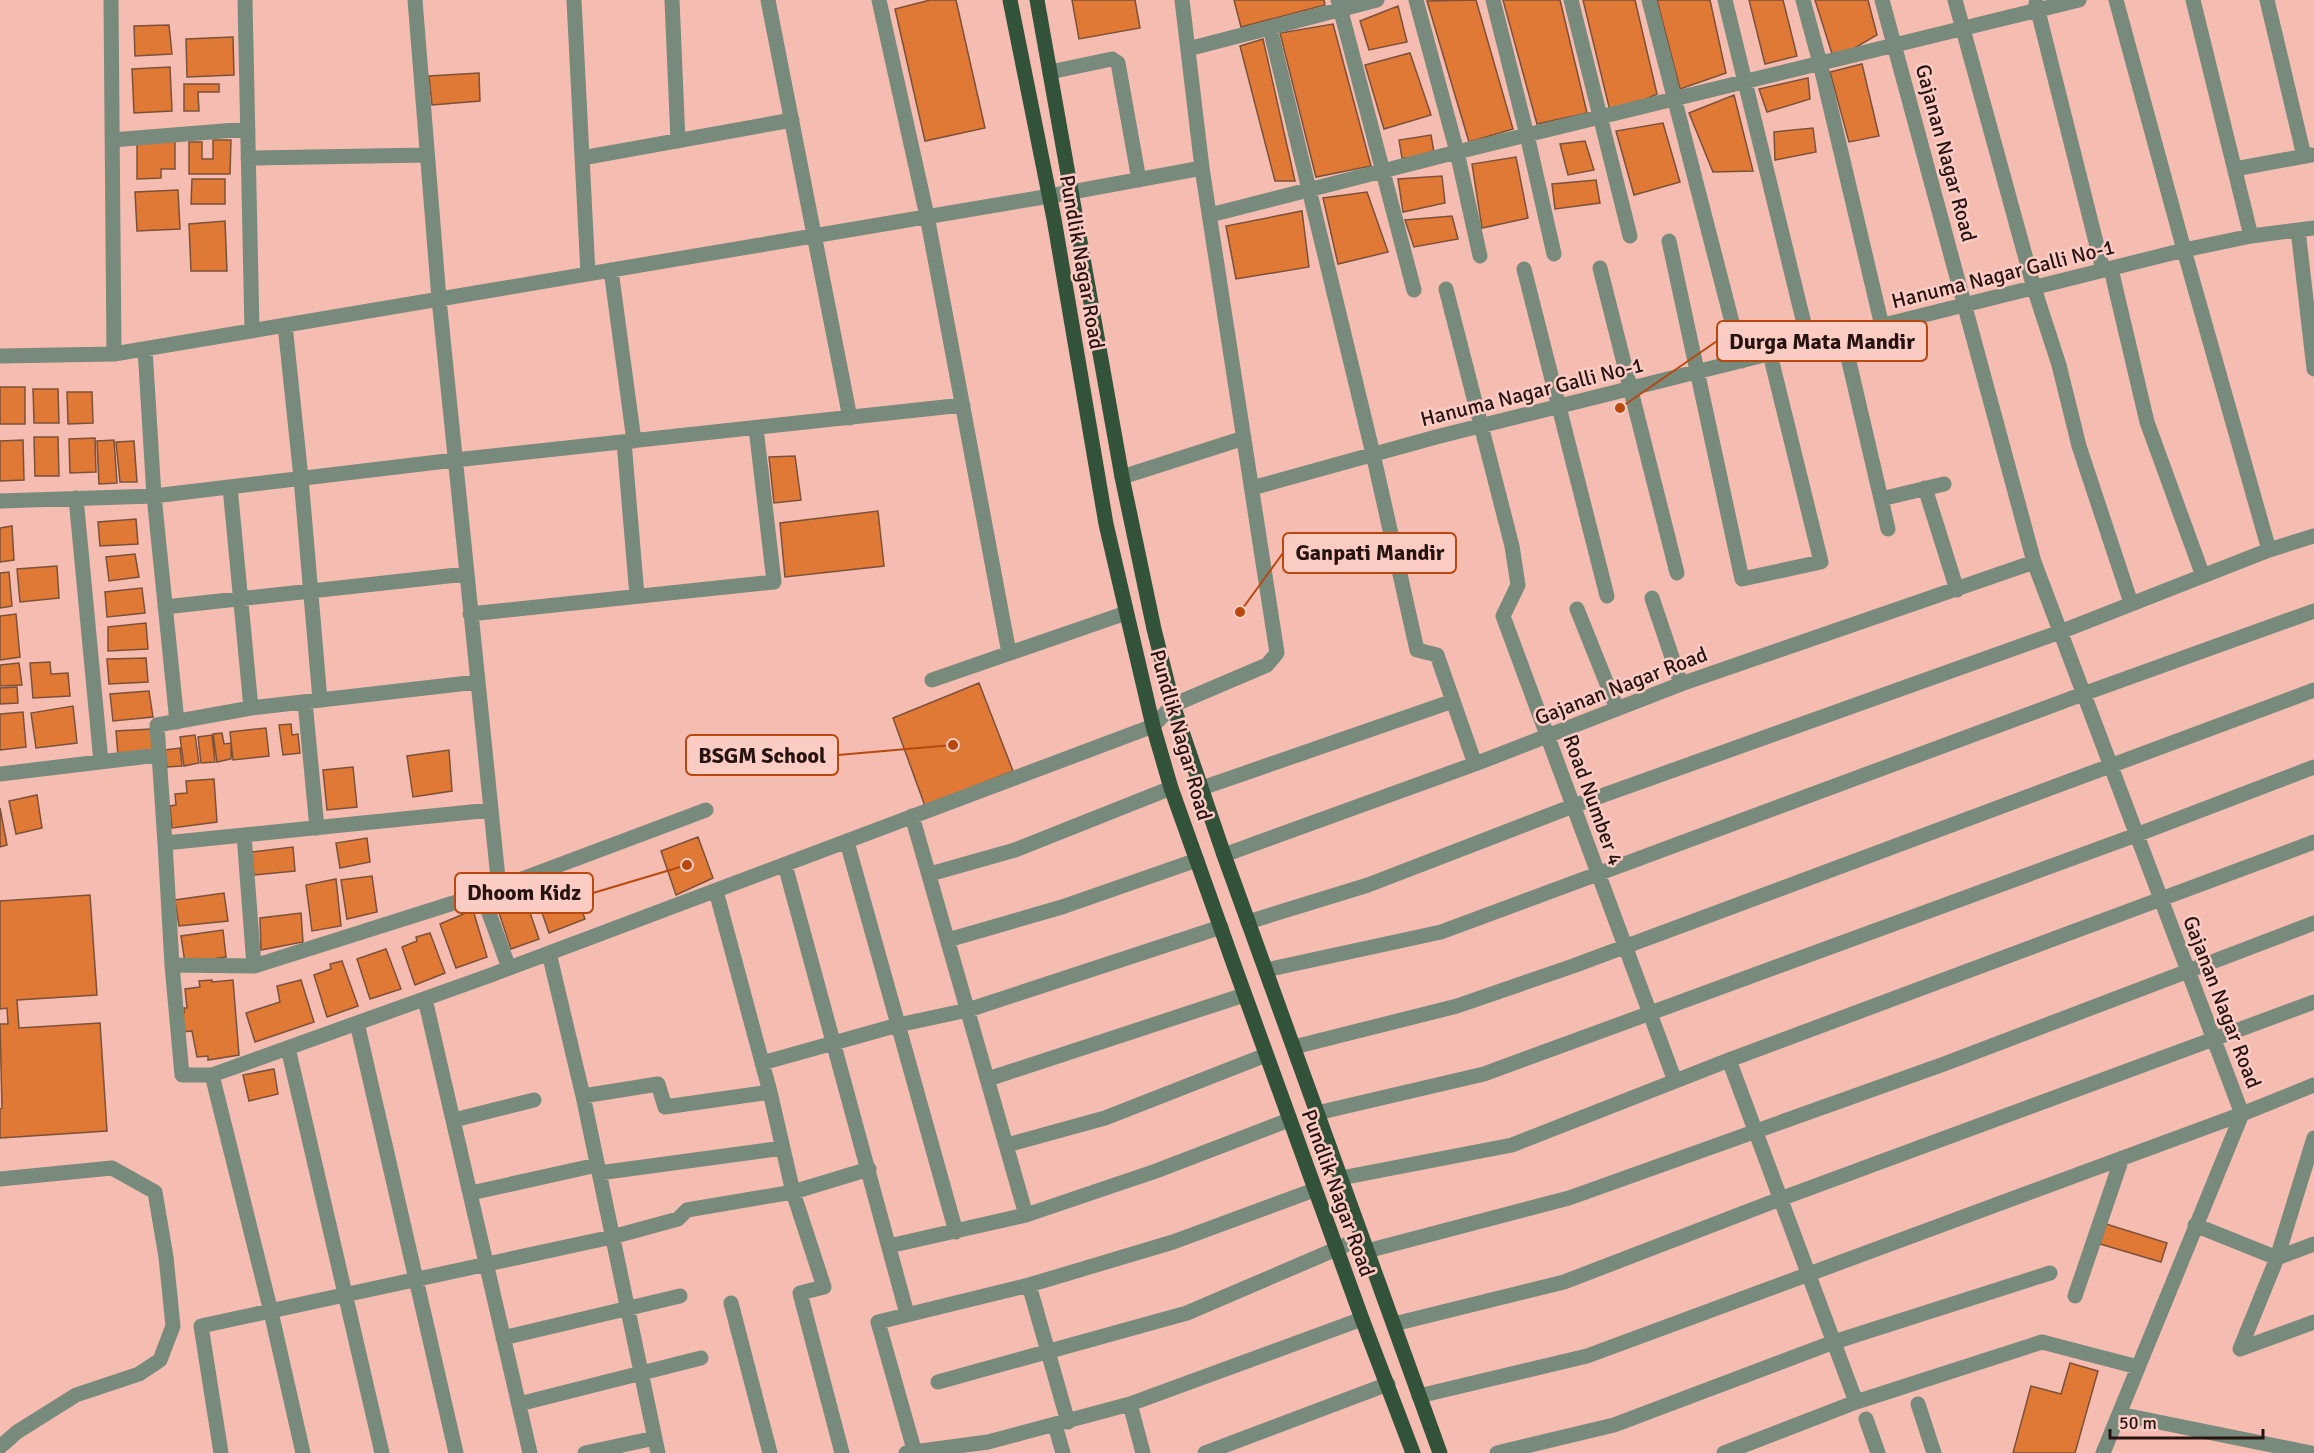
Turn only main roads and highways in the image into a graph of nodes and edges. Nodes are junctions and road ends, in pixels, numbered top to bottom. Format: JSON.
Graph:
{"nodes":[{"id":1,"x":1010,"y":0,"type":"edge"},
{"id":2,"x":1037,"y":0,"type":"edge"},
{"id":3,"x":1411,"y":1452,"type":"edge"},
{"id":4,"x":1440,"y":1453,"type":"edge"}],
"edges":[{"from":1,"to":3,"type":"main road","name":"Pundlik Nagar Road"},
{"from":2,"to":4,"type":"main road","name":"Pundlik Nagar Road"}]}
